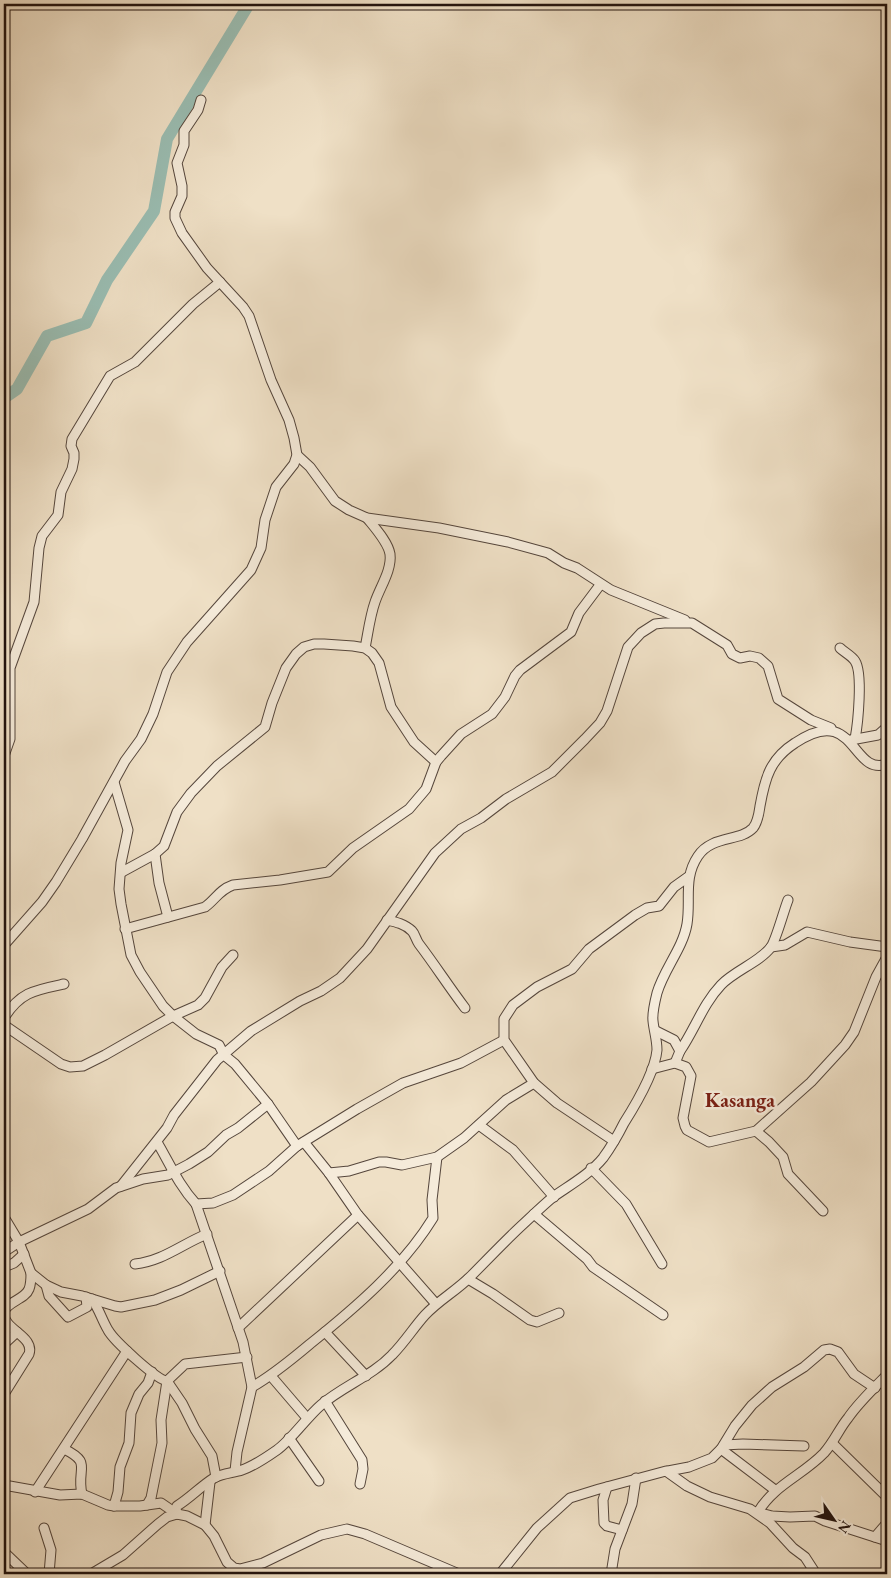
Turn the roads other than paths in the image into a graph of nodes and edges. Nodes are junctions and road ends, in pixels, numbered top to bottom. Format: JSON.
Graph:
{"nodes":[{"id":1,"x":201,"y":100,"type":"dead end"},
{"id":2,"x":220,"y":282,"type":"junction"},
{"id":3,"x":297,"y":455,"type":"junction"},
{"id":4,"x":367,"y":518,"type":"junction"},
{"id":5,"x":600,"y":585,"type":"junction"},
{"id":6,"x":692,"y":623,"type":"junction"},
{"id":7,"x":365,"y":648,"type":"junction"},
{"id":8,"x":840,"y":648,"type":"dead end"},
{"id":9,"x":887,"y":727,"type":"edge"},
{"id":10,"x":836,"y":730,"type":"junction"},
{"id":11,"x":852,"y":740,"type":"junction"},
{"id":12,"x":4,"y":756,"type":"edge"},
{"id":13,"x":436,"y":762,"type":"junction"},
{"id":14,"x":883,"y":765,"type":"edge"},
{"id":15,"x":887,"y":773,"type":"edge"},
{"id":16,"x":114,"y":782,"type":"junction"},
{"id":17,"x":156,"y":854,"type":"junction"},
{"id":18,"x":122,"y":872,"type":"junction"},
{"id":19,"x":688,"y":877,"type":"junction"},
{"id":20,"x":788,"y":900,"type":"dead end"},
{"id":21,"x":168,"y":917,"type":"junction"},
{"id":22,"x":387,"y":920,"type":"junction"},
{"id":23,"x":4,"y":922,"type":"edge"},
{"id":24,"x":126,"y":930,"type":"junction"},
{"id":25,"x":4,"y":944,"type":"edge"},
{"id":26,"x":771,"y":947,"type":"junction"},
{"id":27,"x":887,"y":947,"type":"edge"},
{"id":28,"x":234,"y":955,"type":"dead end"},
{"id":29,"x":887,"y":958,"type":"edge"},
{"id":30,"x":64,"y":984,"type":"dead end"},
{"id":31,"x":465,"y":1008,"type":"dead end"},
{"id":32,"x":173,"y":1016,"type":"junction"},
{"id":33,"x":4,"y":1018,"type":"edge"},
{"id":34,"x":4,"y":1025,"type":"edge"},
{"id":35,"x":656,"y":1031,"type":"junction"},
{"id":36,"x":504,"y":1040,"type":"junction"},
{"id":37,"x":680,"y":1051,"type":"junction"},
{"id":38,"x":224,"y":1055,"type":"junction"},
{"id":39,"x":675,"y":1063,"type":"junction"},
{"id":40,"x":652,"y":1069,"type":"junction"},
{"id":41,"x":534,"y":1083,"type":"junction"},
{"id":42,"x":268,"y":1104,"type":"junction"},
{"id":43,"x":479,"y":1125,"type":"junction"},
{"id":44,"x":756,"y":1132,"type":"junction"},
{"id":45,"x":614,"y":1141,"type":"junction"},
{"id":46,"x":157,"y":1142,"type":"junction"},
{"id":47,"x":300,"y":1144,"type":"junction"},
{"id":48,"x":437,"y":1157,"type":"junction"},
{"id":49,"x":592,"y":1168,"type":"junction"},
{"id":50,"x":173,"y":1172,"type":"junction"},
{"id":51,"x":329,"y":1173,"type":"junction"},
{"id":52,"x":121,"y":1186,"type":"junction"},
{"id":53,"x":554,"y":1197,"type":"junction"},
{"id":54,"x":196,"y":1204,"type":"junction"},
{"id":55,"x":823,"y":1211,"type":"dead end"},
{"id":56,"x":534,"y":1214,"type":"junction"},
{"id":57,"x":358,"y":1215,"type":"junction"},
{"id":58,"x":4,"y":1217,"type":"edge"},
{"id":59,"x":207,"y":1234,"type":"junction"},
{"id":60,"x":20,"y":1242,"type":"junction"},
{"id":61,"x":4,"y":1252,"type":"edge"},
{"id":62,"x":24,"y":1254,"type":"junction"},
{"id":63,"x":400,"y":1263,"type":"junction"},
{"id":64,"x":135,"y":1264,"type":"dead end"},
{"id":65,"x":662,"y":1264,"type":"dead end"},
{"id":66,"x":4,"y":1267,"type":"edge"},
{"id":67,"x":220,"y":1271,"type":"junction"},
{"id":68,"x":31,"y":1273,"type":"junction"},
{"id":69,"x":468,"y":1279,"type":"junction"},
{"id":70,"x":46,"y":1285,"type":"junction"},
{"id":71,"x":88,"y":1301,"type":"junction"},
{"id":72,"x":436,"y":1304,"type":"junction"},
{"id":73,"x":559,"y":1313,"type":"dead end"},
{"id":74,"x":663,"y":1314,"type":"dead end"},
{"id":75,"x":238,"y":1328,"type":"junction"},
{"id":76,"x":17,"y":1332,"type":"junction"},
{"id":77,"x":325,"y":1332,"type":"junction"},
{"id":78,"x":4,"y":1344,"type":"edge"},
{"id":79,"x":127,"y":1351,"type":"junction"},
{"id":80,"x":247,"y":1357,"type":"junction"},
{"id":81,"x":152,"y":1372,"type":"junction"},
{"id":82,"x":887,"y":1375,"type":"edge"},
{"id":83,"x":271,"y":1376,"type":"junction"},
{"id":84,"x":366,"y":1376,"type":"junction"},
{"id":85,"x":167,"y":1381,"type":"junction"},
{"id":86,"x":252,"y":1387,"type":"junction"},
{"id":87,"x":875,"y":1388,"type":"junction"},
{"id":88,"x":4,"y":1394,"type":"edge"},
{"id":89,"x":325,"y":1401,"type":"junction"},
{"id":90,"x":307,"y":1418,"type":"junction"},
{"id":91,"x":289,"y":1438,"type":"junction"},
{"id":92,"x":832,"y":1442,"type":"junction"},
{"id":93,"x":804,"y":1446,"type":"dead end"},
{"id":94,"x":723,"y":1447,"type":"junction"},
{"id":95,"x":64,"y":1449,"type":"junction"},
{"id":96,"x":235,"y":1471,"type":"junction"},
{"id":97,"x":668,"y":1471,"type":"junction"},
{"id":98,"x":636,"y":1478,"type":"junction"},
{"id":99,"x":213,"y":1479,"type":"junction"},
{"id":100,"x":318,"y":1481,"type":"dead end"},
{"id":101,"x":360,"y":1484,"type":"dead end"},
{"id":102,"x":4,"y":1485,"type":"edge"},
{"id":103,"x":607,"y":1487,"type":"junction"},
{"id":104,"x":775,"y":1490,"type":"junction"},
{"id":105,"x":35,"y":1492,"type":"junction"},
{"id":106,"x":82,"y":1494,"type":"junction"},
{"id":107,"x":887,"y":1497,"type":"edge"},
{"id":108,"x":147,"y":1505,"type":"junction"},
{"id":109,"x":114,"y":1506,"type":"junction"},
{"id":110,"x":754,"y":1511,"type":"junction"},
{"id":111,"x":177,"y":1514,"type":"junction"},
{"id":112,"x":887,"y":1523,"type":"edge"},
{"id":113,"x":205,"y":1525,"type":"junction"},
{"id":114,"x":44,"y":1528,"type":"dead end"},
{"id":115,"x":622,"y":1530,"type":"junction"},
{"id":116,"x":875,"y":1537,"type":"junction"},
{"id":117,"x":887,"y":1541,"type":"edge"},
{"id":118,"x":4,"y":1552,"type":"edge"},
{"id":119,"x":232,"y":1571,"type":"edge"},
{"id":120,"x":455,"y":1573,"type":"edge"},
{"id":121,"x":27,"y":1574,"type":"edge"},
{"id":122,"x":49,"y":1574,"type":"edge"},
{"id":123,"x":91,"y":1574,"type":"edge"},
{"id":124,"x":500,"y":1574,"type":"edge"},
{"id":125,"x":611,"y":1574,"type":"edge"},
{"id":126,"x":816,"y":1574,"type":"edge"}],
"edges":[{"from":1,"to":2,"type":"street"},
{"from":2,"to":3,"type":"street"},
{"from":2,"to":12,"type":"street"},
{"from":3,"to":4,"type":"street"},
{"from":3,"to":16,"type":"street"},
{"from":4,"to":5,"type":"street"},
{"from":4,"to":7,"type":"street"},
{"from":5,"to":6,"type":"street"},
{"from":5,"to":13,"type":"street"},
{"from":6,"to":10,"type":"street"},
{"from":6,"to":22,"type":"street"},
{"from":7,"to":13,"type":"street"},
{"from":7,"to":17,"type":"street"},
{"from":8,"to":11,"type":"street"},
{"from":9,"to":11,"type":"street"},
{"from":10,"to":11,"type":"street"},
{"from":10,"to":19,"type":"street"},
{"from":11,"to":14,"type":"street"},
{"from":13,"to":21,"type":"street"},
{"from":14,"to":15,"type":"street"},
{"from":16,"to":18,"type":"street"},
{"from":16,"to":25,"type":"street"},
{"from":17,"to":18,"type":"street"},
{"from":17,"to":21,"type":"street"},
{"from":18,"to":24,"type":"street"},
{"from":19,"to":35,"type":"street"},
{"from":19,"to":36,"type":"street"},
{"from":20,"to":26,"type":"street"},
{"from":21,"to":24,"type":"street"},
{"from":22,"to":31,"type":"street"},
{"from":22,"to":38,"type":"street"},
{"from":23,"to":25,"type":"street"},
{"from":24,"to":32,"type":"street"},
{"from":26,"to":27,"type":"street"},
{"from":26,"to":37,"type":"street"},
{"from":28,"to":32,"type":"street"},
{"from":29,"to":44,"type":"street"},
{"from":30,"to":33,"type":"street"},
{"from":32,"to":34,"type":"street"},
{"from":32,"to":38,"type":"street"},
{"from":35,"to":37,"type":"street"},
{"from":35,"to":40,"type":"street"},
{"from":36,"to":41,"type":"street"},
{"from":36,"to":47,"type":"street"},
{"from":37,"to":39,"type":"street"},
{"from":38,"to":42,"type":"street"},
{"from":38,"to":46,"type":"street"},
{"from":39,"to":40,"type":"street"},
{"from":39,"to":44,"type":"street"},
{"from":40,"to":45,"type":"street"},
{"from":41,"to":43,"type":"street"},
{"from":41,"to":45,"type":"street"},
{"from":42,"to":47,"type":"street"},
{"from":42,"to":50,"type":"street"},
{"from":43,"to":48,"type":"street"},
{"from":43,"to":53,"type":"street"},
{"from":44,"to":55,"type":"street"},
{"from":45,"to":49,"type":"street"},
{"from":46,"to":50,"type":"street"},
{"from":46,"to":52,"type":"street"},
{"from":47,"to":51,"type":"street"},
{"from":47,"to":54,"type":"street"},
{"from":48,"to":51,"type":"street"},
{"from":48,"to":63,"type":"street"},
{"from":49,"to":53,"type":"street"},
{"from":49,"to":65,"type":"street"},
{"from":50,"to":52,"type":"street"},
{"from":50,"to":54,"type":"street"},
{"from":51,"to":57,"type":"street"},
{"from":52,"to":60,"type":"street"},
{"from":53,"to":56,"type":"street"},
{"from":54,"to":59,"type":"street"},
{"from":56,"to":69,"type":"street"},
{"from":56,"to":74,"type":"street"},
{"from":57,"to":63,"type":"street"},
{"from":57,"to":75,"type":"street"},
{"from":58,"to":60,"type":"street"},
{"from":59,"to":64,"type":"street"},
{"from":59,"to":67,"type":"street"},
{"from":60,"to":61,"type":"street"},
{"from":60,"to":62,"type":"street"},
{"from":62,"to":66,"type":"street"},
{"from":62,"to":68,"type":"street"},
{"from":63,"to":72,"type":"street"},
{"from":63,"to":77,"type":"street"},
{"from":67,"to":71,"type":"street"},
{"from":67,"to":75,"type":"street"},
{"from":68,"to":70,"type":"street"},
{"from":68,"to":76,"type":"street"},
{"from":69,"to":72,"type":"street"},
{"from":69,"to":73,"type":"street"},
{"from":70,"to":71,"type":"street"},
{"from":70,"to":71,"type":"street"},
{"from":71,"to":79,"type":"street"},
{"from":72,"to":84,"type":"street"},
{"from":75,"to":80,"type":"street"},
{"from":76,"to":78,"type":"street"},
{"from":76,"to":88,"type":"street"},
{"from":77,"to":83,"type":"street"},
{"from":77,"to":84,"type":"street"},
{"from":79,"to":81,"type":"street"},
{"from":79,"to":95,"type":"street"},
{"from":80,"to":85,"type":"street"},
{"from":80,"to":86,"type":"street"},
{"from":81,"to":85,"type":"street"},
{"from":81,"to":109,"type":"street"},
{"from":82,"to":87,"type":"street"},
{"from":83,"to":86,"type":"street"},
{"from":83,"to":90,"type":"street"},
{"from":84,"to":89,"type":"street"},
{"from":85,"to":99,"type":"street"},
{"from":85,"to":108,"type":"street"},
{"from":86,"to":96,"type":"street"},
{"from":87,"to":92,"type":"street"},
{"from":87,"to":94,"type":"street"},
{"from":89,"to":90,"type":"street"},
{"from":89,"to":101,"type":"street"},
{"from":90,"to":91,"type":"street"},
{"from":91,"to":96,"type":"street"},
{"from":91,"to":100,"type":"street"},
{"from":92,"to":104,"type":"street"},
{"from":92,"to":107,"type":"street"},
{"from":93,"to":94,"type":"street"},
{"from":94,"to":97,"type":"street"},
{"from":94,"to":104,"type":"street"},
{"from":95,"to":105,"type":"street"},
{"from":95,"to":106,"type":"street"},
{"from":96,"to":99,"type":"street"},
{"from":97,"to":98,"type":"street"},
{"from":97,"to":110,"type":"street"},
{"from":98,"to":103,"type":"street"},
{"from":98,"to":115,"type":"street"},
{"from":99,"to":111,"type":"street"},
{"from":99,"to":113,"type":"street"},
{"from":102,"to":105,"type":"street"},
{"from":103,"to":115,"type":"street"},
{"from":103,"to":124,"type":"street"},
{"from":104,"to":110,"type":"street"},
{"from":105,"to":106,"type":"street"},
{"from":106,"to":109,"type":"street"},
{"from":108,"to":109,"type":"street"},
{"from":108,"to":111,"type":"street"},
{"from":110,"to":116,"type":"street"},
{"from":110,"to":126,"type":"street"},
{"from":111,"to":113,"type":"street"},
{"from":111,"to":123,"type":"street"},
{"from":112,"to":116,"type":"street"},
{"from":113,"to":119,"type":"street"},
{"from":114,"to":122,"type":"street"},
{"from":115,"to":125,"type":"street"},
{"from":116,"to":117,"type":"street"},
{"from":118,"to":121,"type":"street"},
{"from":119,"to":120,"type":"street"}]}
